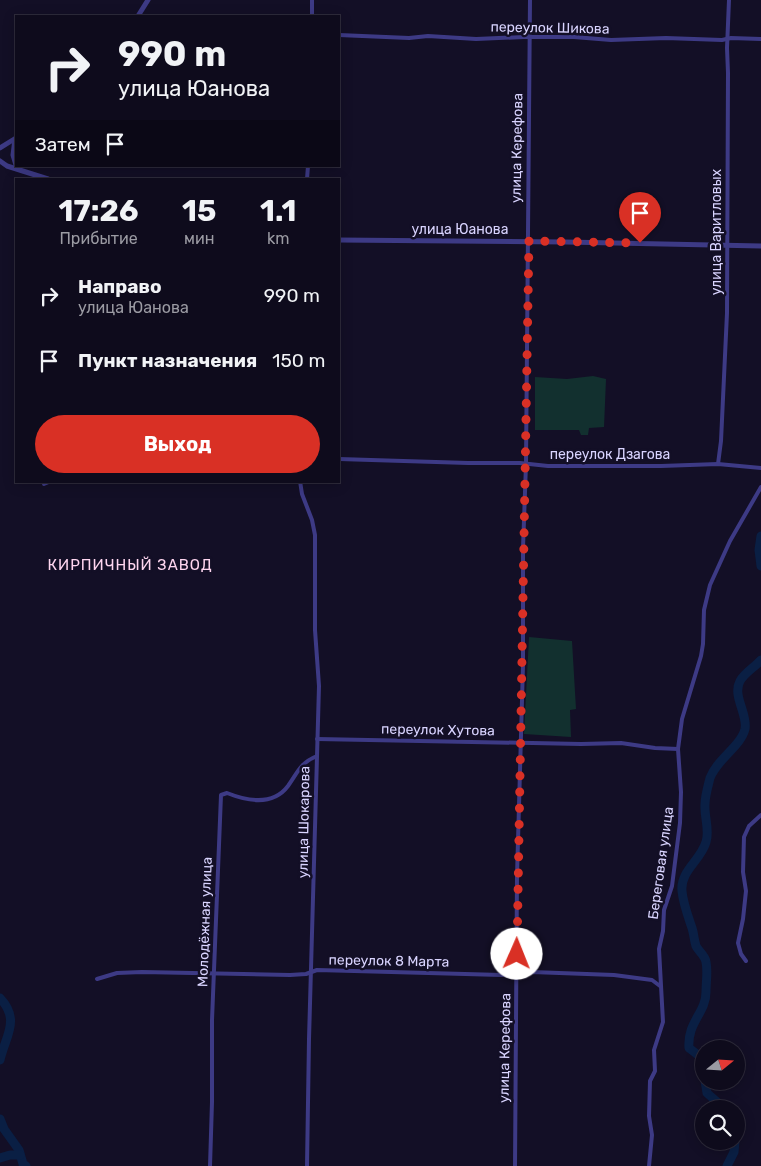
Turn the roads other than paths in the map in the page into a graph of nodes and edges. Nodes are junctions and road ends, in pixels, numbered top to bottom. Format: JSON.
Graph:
{"nodes":[{"id":1,"x":148,"y":0,"type":"edge"},
{"id":2,"x":312,"y":0,"type":"edge"},
{"id":3,"x":530,"y":0,"type":"edge"},
{"id":4,"x":729,"y":0,"type":"edge"},
{"id":5,"x":139,"y":15,"type":"edge"},
{"id":6,"x":312,"y":15,"type":"edge"},
{"id":7,"x":340,"y":36,"type":"edge"},
{"id":8,"x":530,"y":37,"type":"junction"},
{"id":9,"x":727,"y":39,"type":"junction"},
{"id":10,"x":761,"y":39,"type":"edge"},
{"id":11,"x":15,"y":139,"type":"edge"},
{"id":12,"x":15,"y":141,"type":"edge"},
{"id":13,"x":0,"y":148,"type":"edge"},
{"id":14,"x":15,"y":158,"type":"edge"},
{"id":15,"x":0,"y":161,"type":"edge"},
{"id":16,"x":0,"y":166,"type":"edge"},
{"id":17,"x":7,"y":166,"type":"junction"},
{"id":18,"x":15,"y":167,"type":"edge"},
{"id":19,"x":18,"y":167,"type":"edge"},
{"id":20,"x":46,"y":178,"type":"edge"},
{"id":21,"x":340,"y":240,"type":"edge"},
{"id":22,"x":529,"y":241,"type":"junction"},
{"id":23,"x":728,"y":245,"type":"junction"},
{"id":24,"x":761,"y":246,"type":"edge"},
{"id":25,"x":340,"y":458,"type":"edge"},
{"id":26,"x":526,"y":464,"type":"junction"},
{"id":27,"x":718,"y":464,"type":"junction"},
{"id":28,"x":761,"y":468,"type":"edge"},
{"id":29,"x":300,"y":483,"type":"edge"},
{"id":30,"x":761,"y":487,"type":"edge"},
{"id":31,"x":317,"y":739,"type":"junction"},
{"id":32,"x":520,"y":742,"type":"junction"},
{"id":33,"x":678,"y":750,"type":"junction"},
{"id":34,"x":316,"y":756,"type":"junction"},
{"id":35,"x":761,"y":815,"type":"edge"},
{"id":36,"x":746,"y":961,"type":"dead end"},
{"id":37,"x":214,"y":972,"type":"junction"},
{"id":38,"x":311,"y":972,"type":"junction"},
{"id":39,"x":661,"y":972,"type":"junction"},
{"id":40,"x":517,"y":973,"type":"junction"},
{"id":41,"x":96,"y":979,"type":"dead end"},
{"id":42,"x":652,"y":980,"type":"junction"},
{"id":43,"x":660,"y":986,"type":"junction"},
{"id":44,"x":210,"y":1166,"type":"edge"},
{"id":45,"x":307,"y":1166,"type":"edge"},
{"id":46,"x":515,"y":1166,"type":"edge"},
{"id":47,"x":649,"y":1166,"type":"edge"}],
"edges":[{"from":1,"to":5,"type":"street"},
{"from":2,"to":6,"type":"street"},
{"from":3,"to":8,"type":"street","name":"улица Керефова"},
{"from":4,"to":9,"type":"street","name":"улица Варитловых"},
{"from":7,"to":8,"type":"street","name":"переулок Шикова"},
{"from":8,"to":9,"type":"street","name":"переулок Шикова"},
{"from":8,"to":22,"type":"street","name":"улица Керефова"},
{"from":9,"to":10,"type":"street","name":"переулок Шикова"},
{"from":9,"to":23,"type":"street","name":"улица Варитловых"},
{"from":11,"to":13,"type":"street"},
{"from":12,"to":14,"type":"street"},
{"from":15,"to":17,"type":"street"},
{"from":16,"to":17,"type":"street"},
{"from":17,"to":18,"type":"street"},
{"from":19,"to":20,"type":"street"},
{"from":21,"to":22,"type":"street","name":"улица Юанова"},
{"from":22,"to":23,"type":"street","name":"улица Юанова"},
{"from":22,"to":26,"type":"street","name":"улица Керефова"},
{"from":23,"to":24,"type":"street","name":"улица Юанова"},
{"from":23,"to":27,"type":"street","name":"улица Варитловых"},
{"from":25,"to":26,"type":"street","name":"переулок Дзагова"},
{"from":26,"to":27,"type":"street","name":"переулок Дзагова"},
{"from":26,"to":32,"type":"street","name":"улица Керефова"},
{"from":27,"to":28,"type":"street","name":"переулок Дзагова"},
{"from":29,"to":31,"type":"street","name":"улица Шокарова"},
{"from":30,"to":33,"type":"street","name":"Береговая улица"},
{"from":31,"to":32,"type":"street","name":"переулок Хутова"},
{"from":31,"to":34,"type":"street","name":"улица Шокарова"},
{"from":32,"to":33,"type":"street","name":"переулок Хутова"},
{"from":32,"to":40,"type":"street","name":"улица Керефова"},
{"from":33,"to":39,"type":"street","name":"Береговая улица"},
{"from":34,"to":37,"type":"street","name":"Молодёжная улица"},
{"from":34,"to":38,"type":"street","name":"улица Шокарова"},
{"from":35,"to":36,"type":"street"},
{"from":37,"to":38,"type":"street","name":"переулок 8 Марта"},
{"from":37,"to":41,"type":"street","name":"переулок 8 Марта"},
{"from":37,"to":44,"type":"street","name":"Молодёжная улица"},
{"from":38,"to":40,"type":"street","name":"переулок 8 Марта"},
{"from":38,"to":45,"type":"street","name":"улица Шокарова"},
{"from":39,"to":42,"type":"street"},
{"from":39,"to":43,"type":"street","name":"Береговая улица"},
{"from":40,"to":42,"type":"street","name":"переулок 8 Марта"},
{"from":40,"to":46,"type":"street","name":"улица Керефова"},
{"from":42,"to":43,"type":"street"},
{"from":43,"to":47,"type":"street","name":"Береговая улица"}]}
